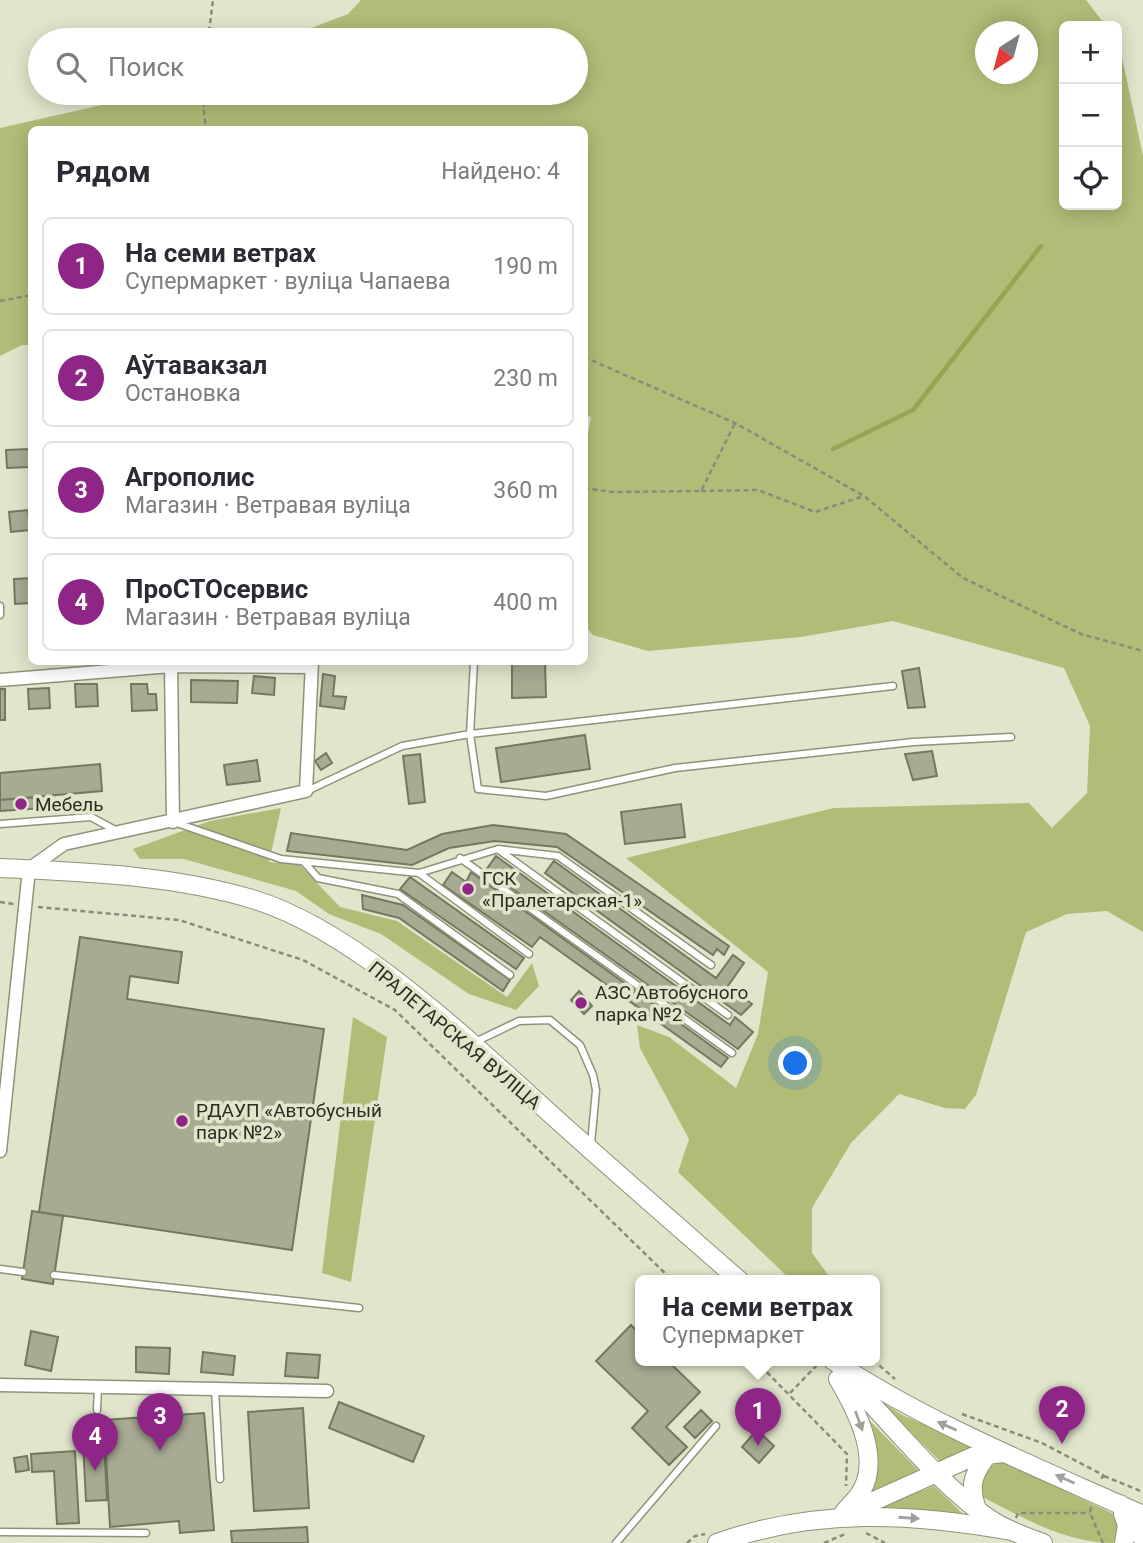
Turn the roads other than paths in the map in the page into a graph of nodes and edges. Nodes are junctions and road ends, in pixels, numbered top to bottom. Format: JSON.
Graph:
{"nodes":[{"id":1,"x":0,"y":606,"type":"edge"},
{"id":2,"x":0,"y":615,"type":"edge"},
{"id":3,"x":160,"y":665,"type":"edge"},
{"id":4,"x":171,"y":665,"type":"edge"},
{"id":5,"x":312,"y":665,"type":"edge"},
{"id":6,"x":474,"y":665,"type":"edge"},
{"id":7,"x":0,"y":680,"type":"edge"},
{"id":8,"x":893,"y":686,"type":"dead end"},
{"id":9,"x":470,"y":734,"type":"junction"},
{"id":10,"x":1011,"y":737,"type":"dead end"},
{"id":11,"x":306,"y":791,"type":"junction"},
{"id":12,"x":173,"y":821,"type":"junction"},
{"id":13,"x":0,"y":824,"type":"edge"},
{"id":14,"x":122,"y":834,"type":"junction"},
{"id":15,"x":498,"y":849,"type":"junction"},
{"id":16,"x":460,"y":858,"type":"junction"},
{"id":17,"x":304,"y":862,"type":"junction"},
{"id":18,"x":0,"y":868,"type":"edge"},
{"id":19,"x":29,"y":869,"type":"junction"},
{"id":20,"x":419,"y":873,"type":"junction"},
{"id":21,"x":529,"y":954,"type":"dead end"},
{"id":22,"x":711,"y":965,"type":"dead end"},
{"id":23,"x":510,"y":975,"type":"dead end"},
{"id":24,"x":728,"y":1015,"type":"dead end"},
{"id":25,"x":472,"y":1043,"type":"junction"},
{"id":26,"x":732,"y":1053,"type":"dead end"},
{"id":27,"x":590,"y":1149,"type":"junction"},
{"id":28,"x":0,"y":1151,"type":"edge"},
{"id":29,"x":0,"y":1269,"type":"edge"},
{"id":30,"x":23,"y":1272,"type":"dead end"},
{"id":31,"x":54,"y":1275,"type":"dead end"},
{"id":32,"x":733,"y":1275,"type":"edge"},
{"id":33,"x":359,"y":1308,"type":"dead end"},
{"id":34,"x":833,"y":1366,"type":"edge"},
{"id":35,"x":836,"y":1366,"type":"edge"},
{"id":36,"x":839,"y":1366,"type":"edge"},
{"id":37,"x":0,"y":1385,"type":"edge"},
{"id":38,"x":98,"y":1387,"type":"junction"},
{"id":39,"x":215,"y":1389,"type":"junction"},
{"id":40,"x":327,"y":1391,"type":"dead end"},
{"id":41,"x":97,"y":1410,"type":"dead end"},
{"id":42,"x":716,"y":1426,"type":"dead end"},
{"id":43,"x":989,"y":1453,"type":"junction"},
{"id":44,"x":1010,"y":1454,"type":"junction"},
{"id":45,"x":938,"y":1473,"type":"junction"},
{"id":46,"x":220,"y":1479,"type":"dead end"},
{"id":47,"x":1120,"y":1504,"type":"junction"},
{"id":48,"x":977,"y":1507,"type":"junction"},
{"id":49,"x":841,"y":1515,"type":"junction"},
{"id":50,"x":1143,"y":1515,"type":"edge"},
{"id":51,"x":1011,"y":1531,"type":"junction"},
{"id":52,"x":0,"y":1532,"type":"edge"},
{"id":53,"x":146,"y":1533,"type":"dead end"},
{"id":54,"x":1143,"y":1539,"type":"edge"},
{"id":55,"x":615,"y":1543,"type":"edge"},
{"id":56,"x":717,"y":1543,"type":"edge"},
{"id":57,"x":1043,"y":1543,"type":"edge"},
{"id":58,"x":1124,"y":1543,"type":"edge"}],
"edges":[{"from":1,"to":2,"type":"lane"},
{"from":3,"to":7,"type":"street"},
{"from":4,"to":12,"type":"street"},
{"from":5,"to":11,"type":"street"},
{"from":6,"to":9,"type":"lane"},
{"from":8,"to":9,"type":"lane"},
{"from":9,"to":10,"type":"lane"},
{"from":9,"to":11,"type":"lane"},
{"from":11,"to":12,"type":"street"},
{"from":12,"to":14,"type":"street"},
{"from":12,"to":17,"type":"lane"},
{"from":13,"to":14,"type":"lane"},
{"from":14,"to":19,"type":"street"},
{"from":15,"to":16,"type":"lane"},
{"from":15,"to":22,"type":"lane"},
{"from":15,"to":24,"type":"lane"},
{"from":16,"to":20,"type":"lane"},
{"from":16,"to":26,"type":"lane"},
{"from":17,"to":20,"type":"lane"},
{"from":17,"to":23,"type":"lane"},
{"from":18,"to":19,"type":"main road","name":"ПРАЛЕТАРСКАЯ ВУЛІЦА"},
{"from":19,"to":25,"type":"main road","name":"ПРАЛЕТАРСКАЯ ВУЛІЦА"},
{"from":19,"to":28,"type":"street"},
{"from":20,"to":21,"type":"lane"},
{"from":25,"to":27,"type":"main road","name":"ПРАЛЕТАРСКАЯ ВУЛІЦА"},
{"from":25,"to":27,"type":"lane"},
{"from":27,"to":32,"type":"main road","name":"ПРАЛЕТАРСКАЯ ВУЛІЦА"},
{"from":29,"to":30,"type":"lane"},
{"from":31,"to":33,"type":"lane"},
{"from":34,"to":49,"type":"main road","one_way":true},
{"from":35,"to":45,"type":"main road"},
{"from":44,"to":36,"type":"main road","one_way":true},
{"from":37,"to":38,"type":"street"},
{"from":38,"to":39,"type":"street"},
{"from":38,"to":41,"type":"lane"},
{"from":39,"to":40,"type":"street"},
{"from":39,"to":46,"type":"lane"},
{"from":42,"to":55,"type":"lane"},
{"from":43,"to":44,"type":"main road"},
{"from":43,"to":45,"type":"main road"},
{"from":43,"to":48,"type":"main road"},
{"from":47,"to":44,"type":"main road","one_way":true},
{"from":45,"to":48,"type":"main road"},
{"from":45,"to":49,"type":"main road"},
{"from":47,"to":50,"type":"main road"},
{"from":47,"to":54,"type":"main road"},
{"from":47,"to":58,"type":"main road"},
{"from":48,"to":51,"type":"main road"},
{"from":49,"to":51,"type":"main road","one_way":true},
{"from":49,"to":56,"type":"main road"},
{"from":51,"to":57,"type":"main road"},
{"from":52,"to":53,"type":"lane"}]}
